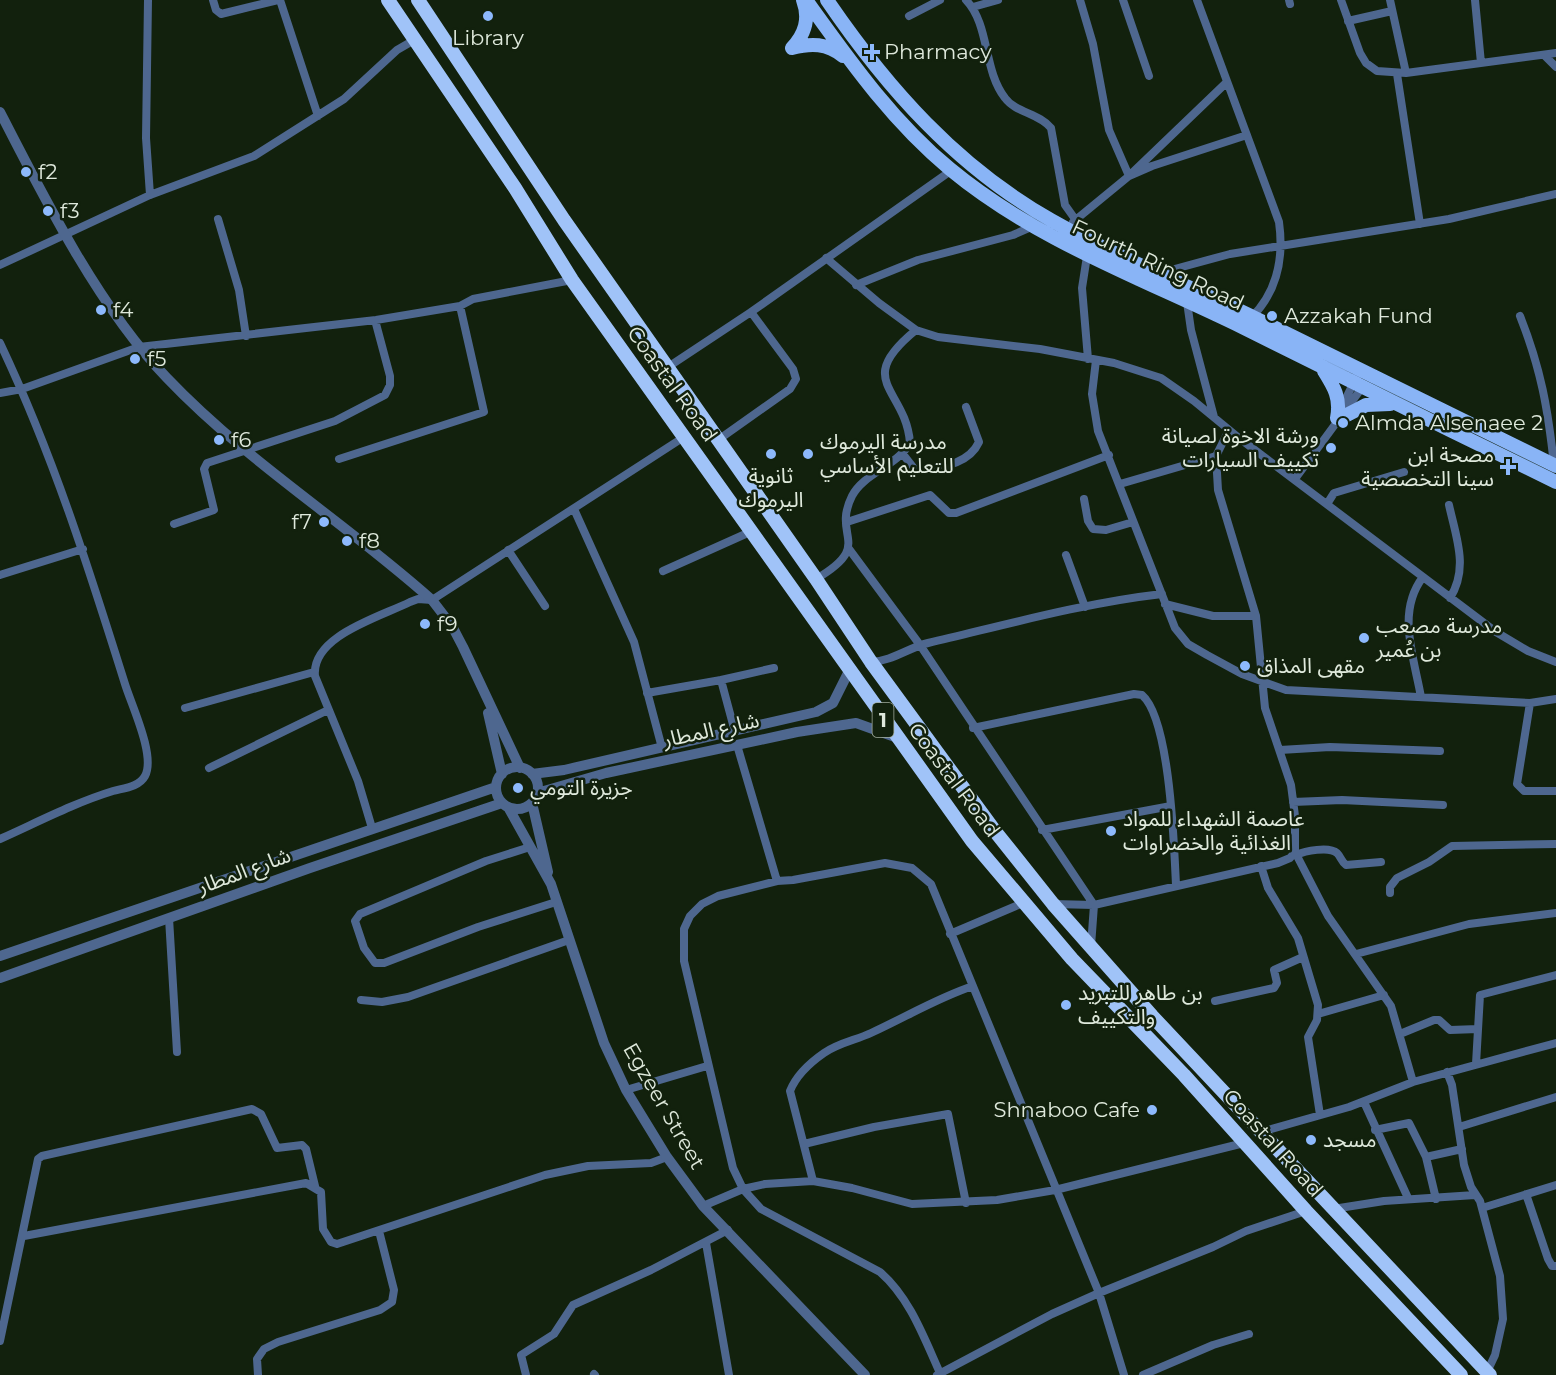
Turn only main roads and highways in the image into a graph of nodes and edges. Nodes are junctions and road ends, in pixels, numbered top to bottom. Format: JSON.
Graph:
{"nodes":[{"id":1,"x":388,"y":0,"type":"edge"},
{"id":2,"x":418,"y":0,"type":"edge"},
{"id":3,"x":805,"y":0,"type":"edge"},
{"id":4,"x":827,"y":0,"type":"edge"},
{"id":5,"x":850,"y":61,"type":"junction"},
{"id":6,"x":538,"y":177,"type":"junction"},
{"id":7,"x":515,"y":188,"type":"junction"},
{"id":8,"x":564,"y":220,"type":"junction"},
{"id":9,"x":544,"y":233,"type":"junction"},
{"id":10,"x":1323,"y":369,"type":"junction"},
{"id":11,"x":1392,"y":404,"type":"junction"},
{"id":12,"x":1555,"y":465,"type":"edge"},
{"id":13,"x":1556,"y":482,"type":"edge"},
{"id":14,"x":1488,"y":1373,"type":"edge"},
{"id":15,"x":1461,"y":1375,"type":"edge"}],
"edges":[{"from":1,"to":7,"type":"highway","name":"Coastal Road","number":"1"},
{"from":2,"to":6,"type":"highway","name":"Coastal Road"},
{"from":3,"to":5,"type":"main road","name":"Fourth Ring Road"},
{"from":3,"to":5,"type":"main road"},
{"from":4,"to":12,"type":"main road","name":"Fourth Ring Road"},
{"from":5,"to":10,"type":"main road","name":"Fourth Ring Road"},
{"from":6,"to":7,"type":"highway"},
{"from":6,"to":8,"type":"highway","name":"Coastal Road"},
{"from":7,"to":9,"type":"highway","name":"Coastal Road","number":"1"},
{"from":8,"to":9,"type":"highway"},
{"from":8,"to":14,"type":"highway","name":"Coastal Road"},
{"from":9,"to":15,"type":"highway","name":"Coastal Road","number":"1"},
{"from":10,"to":11,"type":"main road","name":"Fourth Ring Road"},
{"from":10,"to":11,"type":"main road"},
{"from":11,"to":13,"type":"main road","name":"Fourth Ring Road"}]}
